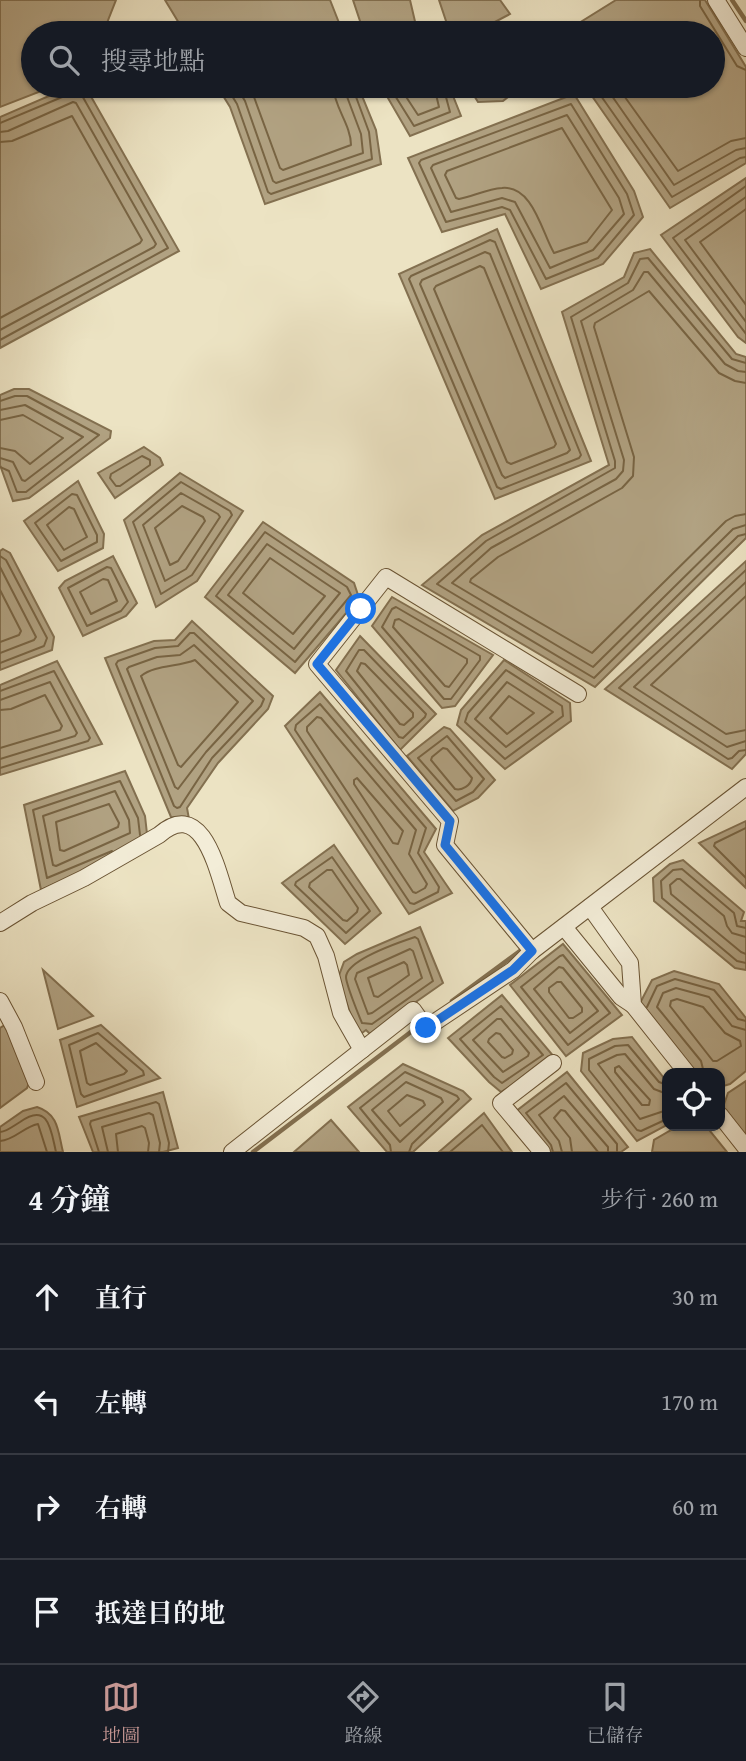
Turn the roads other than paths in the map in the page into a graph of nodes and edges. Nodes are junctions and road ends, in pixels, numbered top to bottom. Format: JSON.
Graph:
{"nodes":[{"id":1,"x":716,"y":0,"type":"edge"},
{"id":2,"x":746,"y":48,"type":"edge"},
{"id":3,"x":578,"y":694,"type":"dead end"},
{"id":4,"x":746,"y":787,"type":"edge"},
{"id":5,"x":590,"y":907,"type":"junction"},
{"id":6,"x":0,"y":923,"type":"edge"},
{"id":7,"x":564,"y":927,"type":"junction"},
{"id":8,"x":532,"y":951,"type":"junction"},
{"id":9,"x":0,"y":1001,"type":"edge"},
{"id":10,"x":633,"y":1005,"type":"junction"},
{"id":11,"x":362,"y":1050,"type":"junction"},
{"id":12,"x":553,"y":1063,"type":"dead end"},
{"id":13,"x":683,"y":1068,"type":"edge"},
{"id":14,"x":36,"y":1082,"type":"dead end"},
{"id":15,"x":725,"y":1121,"type":"edge"},
{"id":16,"x":746,"y":1148,"type":"edge"},
{"id":17,"x":232,"y":1152,"type":"edge"},
{"id":18,"x":542,"y":1152,"type":"edge"}],
"edges":[{"from":1,"to":2,"type":"lane"},
{"from":3,"to":8,"type":"lane"},
{"from":4,"to":5,"type":"lane"},
{"from":5,"to":7,"type":"lane"},
{"from":5,"to":10,"type":"lane"},
{"from":6,"to":11,"type":"lane"},
{"from":7,"to":8,"type":"lane"},
{"from":7,"to":10,"type":"lane"},
{"from":8,"to":11,"type":"lane"},
{"from":9,"to":14,"type":"lane"},
{"from":10,"to":13,"type":"lane"},
{"from":11,"to":17,"type":"lane"},
{"from":12,"to":18,"type":"lane"},
{"from":15,"to":16,"type":"lane"}]}
